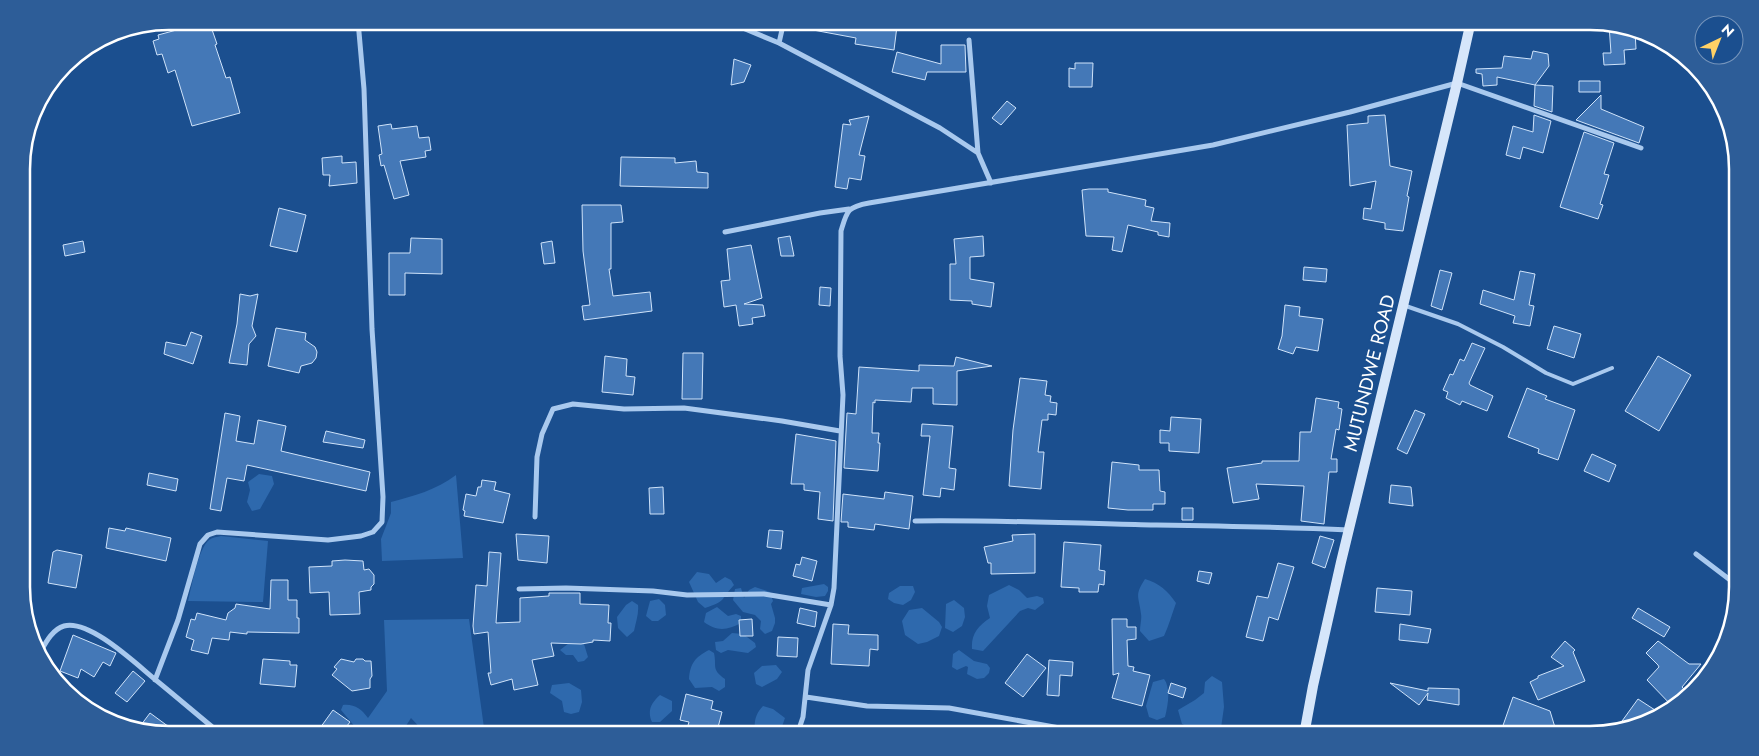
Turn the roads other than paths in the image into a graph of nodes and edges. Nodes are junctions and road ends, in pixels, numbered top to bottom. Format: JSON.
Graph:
{"nodes":[{"id":1,"x":359,"y":30,"type":"edge"},
{"id":2,"x":748,"y":30,"type":"edge"},
{"id":3,"x":782,"y":30,"type":"edge"},
{"id":4,"x":1469,"y":30,"type":"edge"},
{"id":5,"x":969,"y":40,"type":"dead end"},
{"id":6,"x":779,"y":43,"type":"junction"},
{"id":7,"x":1457,"y":83,"type":"junction"},
{"id":8,"x":1641,"y":148,"type":"dead end"},
{"id":9,"x":978,"y":153,"type":"junction"},
{"id":10,"x":991,"y":183,"type":"junction"},
{"id":11,"x":849,"y":209,"type":"junction"},
{"id":12,"x":725,"y":232,"type":"dead end"},
{"id":13,"x":1403,"y":305,"type":"junction"},
{"id":14,"x":1612,"y":368,"type":"dead end"},
{"id":15,"x":840,"y":431,"type":"junction"},
{"id":16,"x":536,"y":517,"type":"dead end"},
{"id":17,"x":915,"y":521,"type":"dead end"},
{"id":18,"x":1349,"y":530,"type":"junction"},
{"id":19,"x":1696,"y":554,"type":"dead end"},
{"id":20,"x":1729,"y":579,"type":"edge"},
{"id":21,"x":519,"y":589,"type":"dead end"},
{"id":22,"x":831,"y":605,"type":"junction"},
{"id":23,"x":44,"y":646,"type":"edge"},
{"id":24,"x":156,"y":680,"type":"junction"},
{"id":25,"x":806,"y":697,"type":"junction"},
{"id":26,"x":211,"y":726,"type":"edge"},
{"id":27,"x":800,"y":726,"type":"edge"},
{"id":28,"x":1052,"y":726,"type":"edge"},
{"id":29,"x":1306,"y":726,"type":"edge"}],
"edges":[{"from":1,"to":24,"type":"street"},
{"from":2,"to":6,"type":"street"},
{"from":3,"to":6,"type":"street"},
{"from":4,"to":7,"type":"main road","name":"MUTUNDWE ROAD"},
{"from":5,"to":9,"type":"street"},
{"from":6,"to":9,"type":"street"},
{"from":7,"to":8,"type":"street"},
{"from":7,"to":10,"type":"street"},
{"from":7,"to":13,"type":"main road","name":"MUTUNDWE ROAD"},
{"from":9,"to":10,"type":"street"},
{"from":10,"to":11,"type":"street"},
{"from":11,"to":12,"type":"street"},
{"from":11,"to":15,"type":"street"},
{"from":13,"to":14,"type":"lane"},
{"from":13,"to":18,"type":"main road","name":"MUTUNDWE ROAD"},
{"from":15,"to":16,"type":"street"},
{"from":15,"to":22,"type":"street"},
{"from":17,"to":18,"type":"street"},
{"from":18,"to":29,"type":"main road","name":"MUTUNDWE ROAD"},
{"from":19,"to":20,"type":"street"},
{"from":21,"to":22,"type":"street"},
{"from":22,"to":25,"type":"street"},
{"from":23,"to":24,"type":"street"},
{"from":24,"to":26,"type":"street"},
{"from":25,"to":27,"type":"street"},
{"from":25,"to":28,"type":"street"}]}
